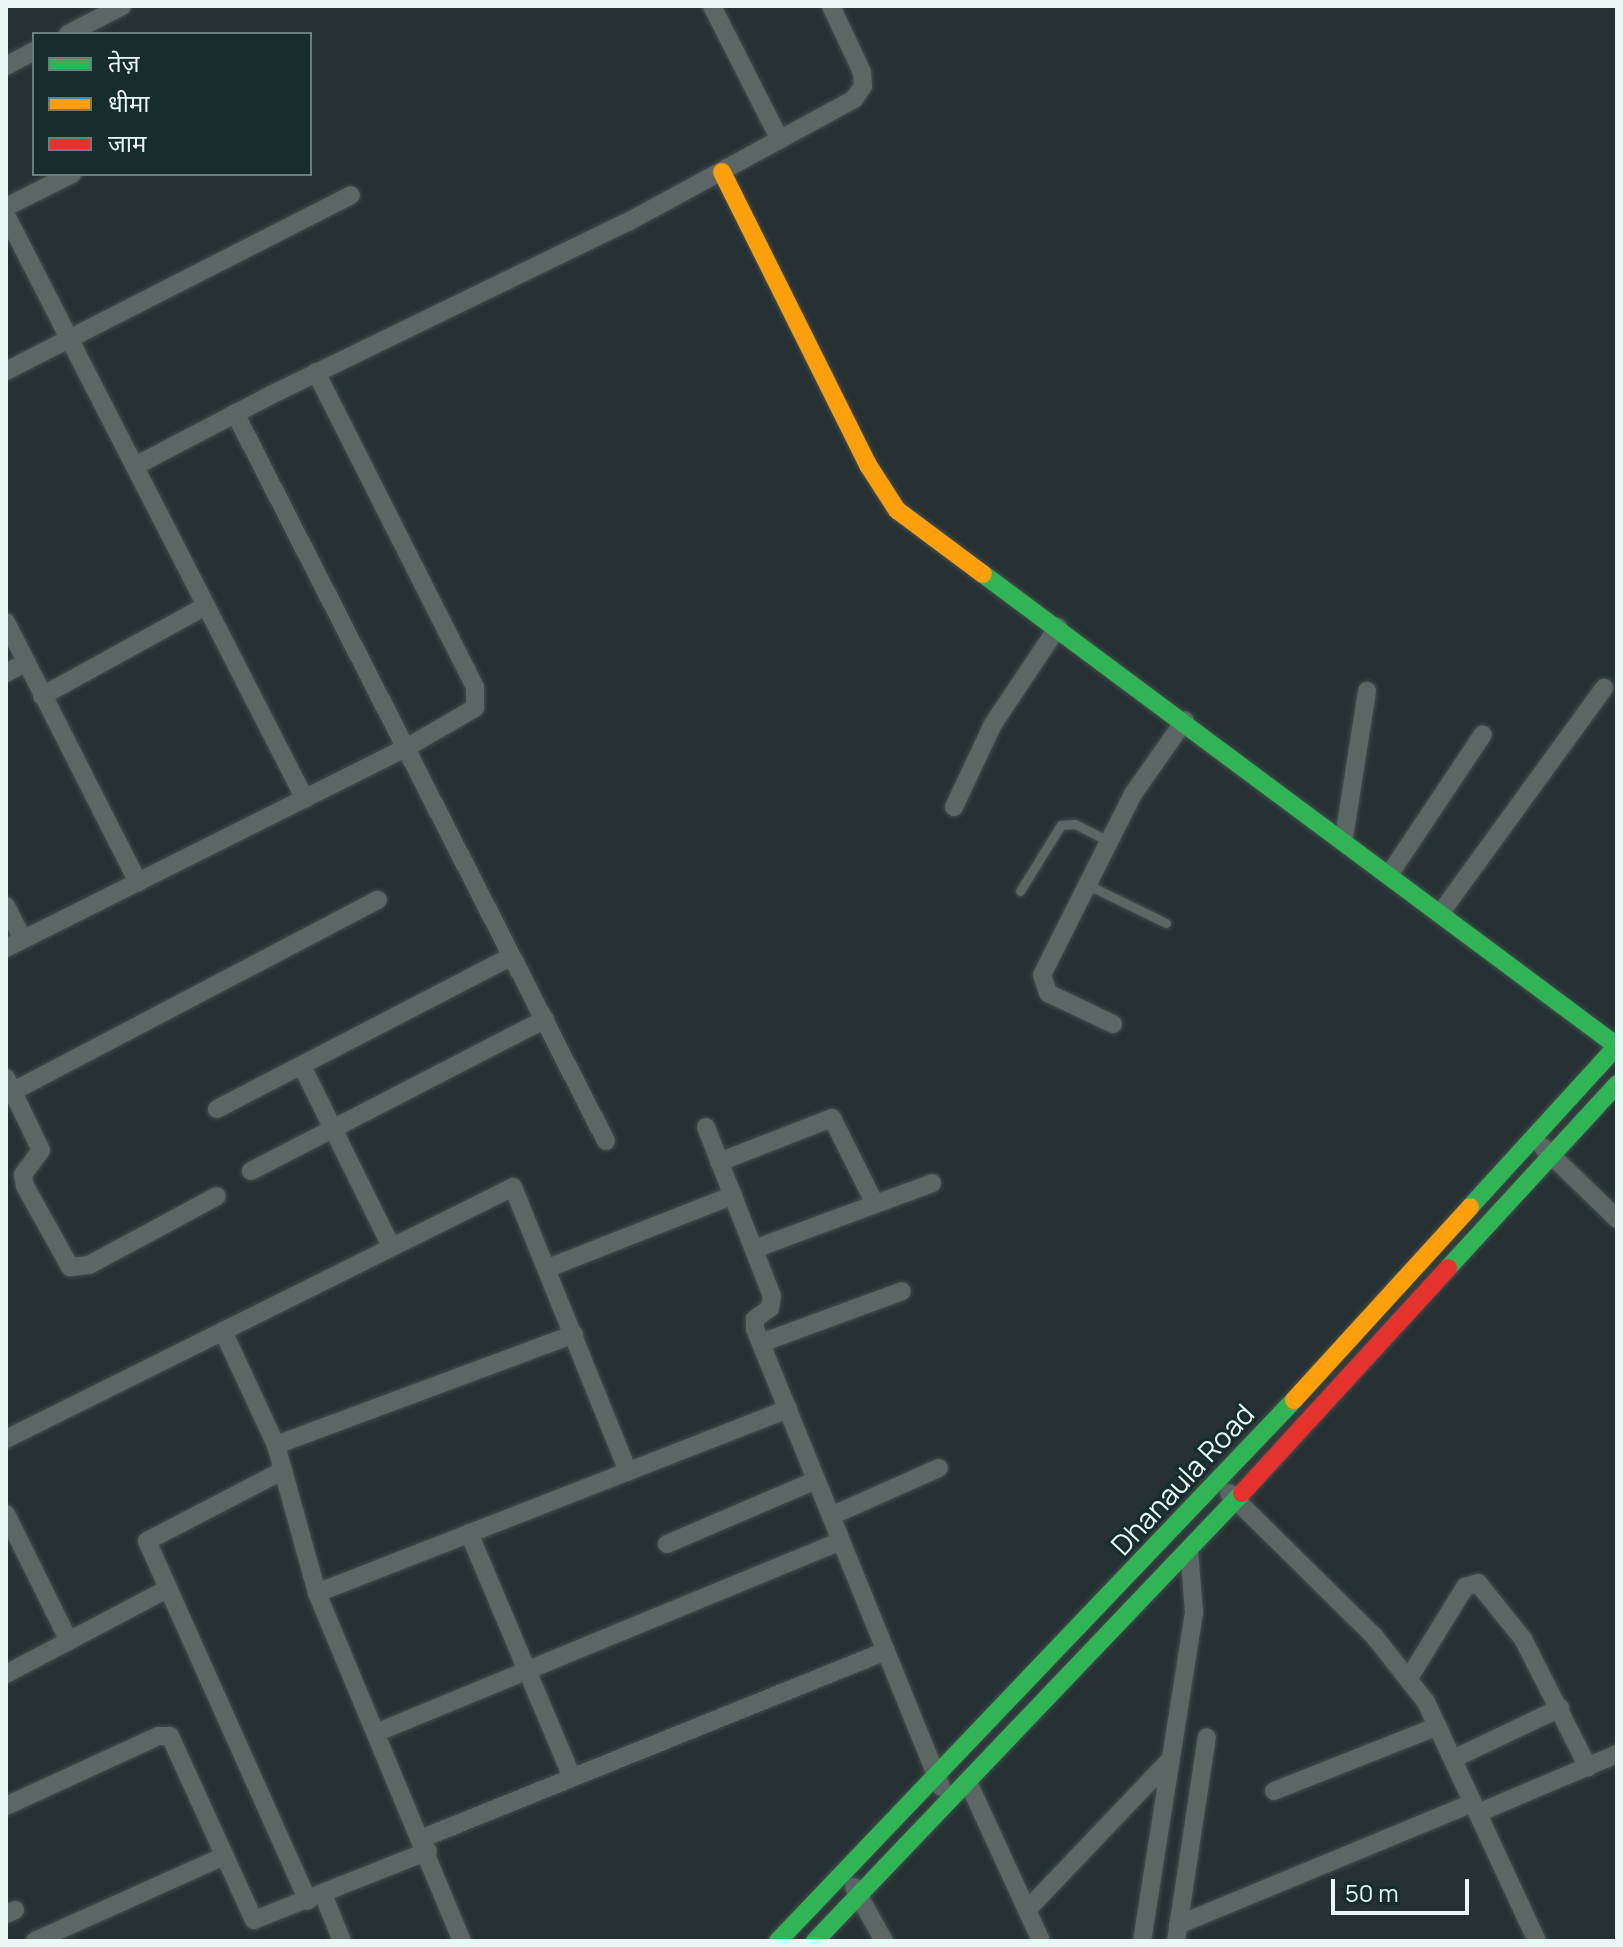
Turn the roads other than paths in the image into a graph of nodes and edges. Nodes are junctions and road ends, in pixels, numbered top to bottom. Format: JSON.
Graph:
{"nodes":[{"id":1,"x":122,"y":6,"type":"edge"},
{"id":2,"x":712,"y":6,"type":"edge"},
{"id":3,"x":831,"y":6,"type":"edge"},
{"id":4,"x":72,"y":32,"type":"edge"},
{"id":5,"x":32,"y":52,"type":"edge"},
{"id":6,"x":6,"y":66,"type":"edge"},
{"id":7,"x":780,"y":140,"type":"junction"},
{"id":8,"x":722,"y":172,"type":"junction"},
{"id":9,"x":68,"y":176,"type":"edge"},
{"id":10,"x":351,"y":195,"type":"dead end"},
{"id":11,"x":6,"y":207,"type":"edge"},
{"id":12,"x":6,"y":215,"type":"edge"},
{"id":13,"x":68,"y":337,"type":"junction"},
{"id":14,"x":6,"y":371,"type":"edge"},
{"id":15,"x":316,"y":372,"type":"junction"},
{"id":16,"x":235,"y":413,"type":"junction"},
{"id":17,"x":135,"y":466,"type":"junction"},
{"id":18,"x":206,"y":606,"type":"junction"},
{"id":19,"x":6,"y":622,"type":"edge"},
{"id":20,"x":1058,"y":627,"type":"junction"},
{"id":21,"x":25,"y":663,"type":"junction"},
{"id":22,"x":6,"y":673,"type":"edge"},
{"id":23,"x":1604,"y":688,"type":"dead end"},
{"id":24,"x":1367,"y":691,"type":"dead end"},
{"id":25,"x":42,"y":696,"type":"junction"},
{"id":26,"x":1185,"y":720,"type":"junction"},
{"id":27,"x":1483,"y":734,"type":"dead end"},
{"id":28,"x":404,"y":749,"type":"junction"},
{"id":29,"x":305,"y":799,"type":"junction"},
{"id":30,"x":954,"y":807,"type":"dead end"},
{"id":31,"x":1344,"y":838,"type":"junction"},
{"id":32,"x":1109,"y":841,"type":"junction"},
{"id":33,"x":1389,"y":875,"type":"junction"},
{"id":34,"x":138,"y":882,"type":"junction"},
{"id":35,"x":1086,"y":884,"type":"junction"},
{"id":36,"x":1020,"y":891,"type":"dead end"},
{"id":37,"x":378,"y":900,"type":"dead end"},
{"id":38,"x":6,"y":906,"type":"edge"},
{"id":39,"x":1442,"y":911,"type":"junction"},
{"id":40,"x":1166,"y":923,"type":"dead end"},
{"id":41,"x":23,"y":939,"type":"junction"},
{"id":42,"x":6,"y":948,"type":"edge"},
{"id":43,"x":510,"y":957,"type":"junction"},
{"id":44,"x":545,"y":1019,"type":"junction"},
{"id":45,"x":1113,"y":1024,"type":"dead end"},
{"id":46,"x":1617,"y":1046,"type":"edge"},
{"id":47,"x":302,"y":1066,"type":"junction"},
{"id":48,"x":1617,"y":1084,"type":"edge"},
{"id":49,"x":8,"y":1088,"type":"edge"},
{"id":50,"x":217,"y":1109,"type":"dead end"},
{"id":51,"x":706,"y":1127,"type":"dead end"},
{"id":52,"x":332,"y":1128,"type":"junction"},
{"id":53,"x":1532,"y":1137,"type":"junction"},
{"id":54,"x":606,"y":1141,"type":"dead end"},
{"id":55,"x":1551,"y":1156,"type":"junction"},
{"id":56,"x":719,"y":1162,"type":"junction"},
{"id":57,"x":251,"y":1171,"type":"dead end"},
{"id":58,"x":14,"y":1178,"type":"edge"},
{"id":59,"x":932,"y":1183,"type":"dead end"},
{"id":60,"x":733,"y":1195,"type":"junction"},
{"id":61,"x":217,"y":1196,"type":"dead end"},
{"id":62,"x":875,"y":1204,"type":"junction"},
{"id":63,"x":1617,"y":1219,"type":"edge"},
{"id":64,"x":391,"y":1246,"type":"junction"},
{"id":65,"x":754,"y":1249,"type":"junction"},
{"id":66,"x":548,"y":1268,"type":"junction"},
{"id":67,"x":902,"y":1291,"type":"dead end"},
{"id":68,"x":223,"y":1331,"type":"junction"},
{"id":69,"x":574,"y":1334,"type":"junction"},
{"id":70,"x":761,"y":1343,"type":"junction"},
{"id":71,"x":788,"y":1409,"type":"junction"},
{"id":72,"x":6,"y":1439,"type":"edge"},
{"id":73,"x":276,"y":1445,"type":"junction"},
{"id":74,"x":939,"y":1468,"type":"dead end"},
{"id":75,"x":282,"y":1471,"type":"junction"},
{"id":76,"x":628,"y":1472,"type":"junction"},
{"id":77,"x":816,"y":1480,"type":"junction"},
{"id":78,"x":1218,"y":1483,"type":"junction"},
{"id":79,"x":1235,"y":1500,"type":"junction"},
{"id":80,"x":6,"y":1514,"type":"edge"},
{"id":81,"x":831,"y":1516,"type":"junction"},
{"id":82,"x":469,"y":1533,"type":"junction"},
{"id":83,"x":841,"y":1541,"type":"junction"},
{"id":84,"x":667,"y":1544,"type":"dead end"},
{"id":85,"x":1189,"y":1550,"type":"junction"},
{"id":86,"x":167,"y":1589,"type":"junction"},
{"id":87,"x":317,"y":1593,"type":"junction"},
{"id":88,"x":69,"y":1641,"type":"junction"},
{"id":89,"x":886,"y":1651,"type":"junction"},
{"id":90,"x":526,"y":1671,"type":"junction"},
{"id":91,"x":6,"y":1674,"type":"edge"},
{"id":92,"x":1409,"y":1678,"type":"junction"},
{"id":93,"x":1560,"y":1708,"type":"junction"},
{"id":94,"x":1438,"y":1726,"type":"junction"},
{"id":95,"x":378,"y":1732,"type":"junction"},
{"id":96,"x":1207,"y":1737,"type":"dead end"},
{"id":97,"x":1617,"y":1754,"type":"edge"},
{"id":98,"x":1453,"y":1759,"type":"junction"},
{"id":99,"x":1168,"y":1762,"type":"junction"},
{"id":100,"x":1588,"y":1767,"type":"junction"},
{"id":101,"x":572,"y":1777,"type":"junction"},
{"id":102,"x":938,"y":1779,"type":"junction"},
{"id":103,"x":968,"y":1782,"type":"junction"},
{"id":104,"x":1274,"y":1791,"type":"dead end"},
{"id":105,"x":949,"y":1803,"type":"junction"},
{"id":106,"x":6,"y":1806,"type":"edge"},
{"id":107,"x":1475,"y":1808,"type":"junction"},
{"id":108,"x":425,"y":1844,"type":"junction"},
{"id":109,"x":224,"y":1856,"type":"junction"},
{"id":110,"x":845,"y":1876,"type":"junction"},
{"id":111,"x":860,"y":1895,"type":"junction"},
{"id":112,"x":316,"y":1897,"type":"junction"},
{"id":113,"x":1027,"y":1910,"type":"junction"},
{"id":114,"x":1177,"y":1933,"type":"edge"},
{"id":115,"x":1535,"y":1937,"type":"edge"},
{"id":116,"x":35,"y":1941,"type":"edge"},
{"id":117,"x":342,"y":1941,"type":"edge"},
{"id":118,"x":462,"y":1941,"type":"edge"},
{"id":119,"x":778,"y":1941,"type":"edge"},
{"id":120,"x":815,"y":1941,"type":"edge"},
{"id":121,"x":884,"y":1941,"type":"edge"},
{"id":122,"x":1041,"y":1941,"type":"edge"},
{"id":123,"x":1142,"y":1941,"type":"edge"},
{"id":124,"x":1514,"y":1941,"type":"edge"}],
"edges":[{"from":1,"to":4,"type":"street"},
{"from":2,"to":7,"type":"street"},
{"from":3,"to":7,"type":"street"},
{"from":5,"to":6,"type":"street"},
{"from":7,"to":8,"type":"street"},
{"from":8,"to":15,"type":"street"},
{"from":8,"to":20,"type":"street"},
{"from":9,"to":11,"type":"street"},
{"from":10,"to":13,"type":"street"},
{"from":12,"to":13,"type":"street"},
{"from":13,"to":14,"type":"street"},
{"from":13,"to":17,"type":"street"},
{"from":15,"to":16,"type":"street"},
{"from":15,"to":28,"type":"street"},
{"from":16,"to":17,"type":"street"},
{"from":16,"to":28,"type":"street"},
{"from":17,"to":18,"type":"street"},
{"from":18,"to":25,"type":"street"},
{"from":18,"to":29,"type":"street"},
{"from":19,"to":21,"type":"street"},
{"from":20,"to":26,"type":"street"},
{"from":20,"to":30,"type":"street"},
{"from":21,"to":22,"type":"street"},
{"from":21,"to":25,"type":"street"},
{"from":23,"to":39,"type":"street"},
{"from":24,"to":31,"type":"street"},
{"from":25,"to":34,"type":"street"},
{"from":26,"to":31,"type":"street"},
{"from":26,"to":32,"type":"street"},
{"from":27,"to":33,"type":"street"},
{"from":28,"to":29,"type":"street"},
{"from":28,"to":43,"type":"street"},
{"from":29,"to":34,"type":"street"},
{"from":31,"to":33,"type":"street"},
{"from":32,"to":35,"type":"street"},
{"from":32,"to":36,"type":"lane"},
{"from":33,"to":39,"type":"street"},
{"from":34,"to":41,"type":"street"},
{"from":35,"to":40,"type":"lane"},
{"from":35,"to":45,"type":"street"},
{"from":37,"to":49,"type":"street"},
{"from":38,"to":41,"type":"street"},
{"from":39,"to":46,"type":"street"},
{"from":41,"to":42,"type":"street"},
{"from":43,"to":44,"type":"street"},
{"from":43,"to":47,"type":"street"},
{"from":44,"to":52,"type":"street"},
{"from":44,"to":54,"type":"street"},
{"from":46,"to":53,"type":"street","name":"Dhanaula Road"},
{"from":47,"to":50,"type":"street"},
{"from":47,"to":52,"type":"street"},
{"from":48,"to":55,"type":"street","name":"Dhanaula Road"},
{"from":49,"to":58,"type":"street"},
{"from":51,"to":56,"type":"street"},
{"from":52,"to":57,"type":"street"},
{"from":52,"to":64,"type":"street"},
{"from":53,"to":55,"type":"street"},
{"from":53,"to":78,"type":"street","name":"Dhanaula Road"},
{"from":55,"to":63,"type":"street"},
{"from":55,"to":79,"type":"street","name":"Dhanaula Road"},
{"from":56,"to":60,"type":"street"},
{"from":56,"to":62,"type":"street"},
{"from":58,"to":61,"type":"street"},
{"from":59,"to":62,"type":"street"},
{"from":60,"to":65,"type":"street"},
{"from":60,"to":66,"type":"street"},
{"from":62,"to":65,"type":"street"},
{"from":64,"to":66,"type":"street"},
{"from":64,"to":68,"type":"street"},
{"from":65,"to":70,"type":"street"},
{"from":66,"to":69,"type":"street"},
{"from":67,"to":70,"type":"street"},
{"from":68,"to":72,"type":"street"},
{"from":68,"to":73,"type":"street"},
{"from":69,"to":73,"type":"street"},
{"from":69,"to":76,"type":"street"},
{"from":70,"to":71,"type":"street"},
{"from":71,"to":76,"type":"street"},
{"from":71,"to":77,"type":"street"},
{"from":73,"to":75,"type":"street"},
{"from":74,"to":81,"type":"street"},
{"from":75,"to":86,"type":"street"},
{"from":75,"to":87,"type":"street"},
{"from":76,"to":82,"type":"street"},
{"from":77,"to":81,"type":"street"},
{"from":77,"to":84,"type":"street"},
{"from":78,"to":79,"type":"street"},
{"from":78,"to":102,"type":"street","name":"Dhanaula Road"},
{"from":79,"to":85,"type":"street","name":"Dhanaula Road"},
{"from":79,"to":92,"type":"street"},
{"from":80,"to":88,"type":"street"},
{"from":81,"to":83,"type":"street"},
{"from":82,"to":87,"type":"street"},
{"from":82,"to":90,"type":"street"},
{"from":83,"to":89,"type":"street"},
{"from":83,"to":90,"type":"street"},
{"from":85,"to":99,"type":"street"},
{"from":85,"to":103,"type":"street","name":"Dhanaula Road"},
{"from":86,"to":88,"type":"street"},
{"from":86,"to":112,"type":"street"},
{"from":87,"to":95,"type":"street"},
{"from":88,"to":91,"type":"street"},
{"from":89,"to":101,"type":"street"},
{"from":89,"to":102,"type":"street"},
{"from":90,"to":95,"type":"street"},
{"from":90,"to":101,"type":"street"},
{"from":92,"to":93,"type":"street"},
{"from":92,"to":94,"type":"street"},
{"from":93,"to":98,"type":"street"},
{"from":93,"to":100,"type":"street"},
{"from":94,"to":98,"type":"street"},
{"from":94,"to":104,"type":"street"},
{"from":95,"to":108,"type":"street"},
{"from":96,"to":114,"type":"street"},
{"from":97,"to":100,"type":"street"},
{"from":98,"to":107,"type":"street"},
{"from":99,"to":113,"type":"street"},
{"from":99,"to":123,"type":"street"},
{"from":100,"to":107,"type":"street"},
{"from":101,"to":108,"type":"street"},
{"from":102,"to":105,"type":"street"},
{"from":102,"to":110,"type":"street","name":"Dhanaula Road"},
{"from":103,"to":105,"type":"street","name":"Dhanaula Road"},
{"from":103,"to":113,"type":"street"},
{"from":105,"to":111,"type":"street","name":"Dhanaula Road"},
{"from":106,"to":109,"type":"street"},
{"from":107,"to":114,"type":"street"},
{"from":107,"to":115,"type":"street"},
{"from":108,"to":112,"type":"street"},
{"from":108,"to":118,"type":"street"},
{"from":109,"to":112,"type":"street"},
{"from":109,"to":116,"type":"street"},
{"from":110,"to":111,"type":"street"},
{"from":110,"to":119,"type":"street","name":"Dhanaula Road"},
{"from":111,"to":120,"type":"street","name":"Dhanaula Road"},
{"from":111,"to":121,"type":"street"},
{"from":112,"to":117,"type":"street"},
{"from":113,"to":122,"type":"street"},
{"from":115,"to":124,"type":"street"}]}
